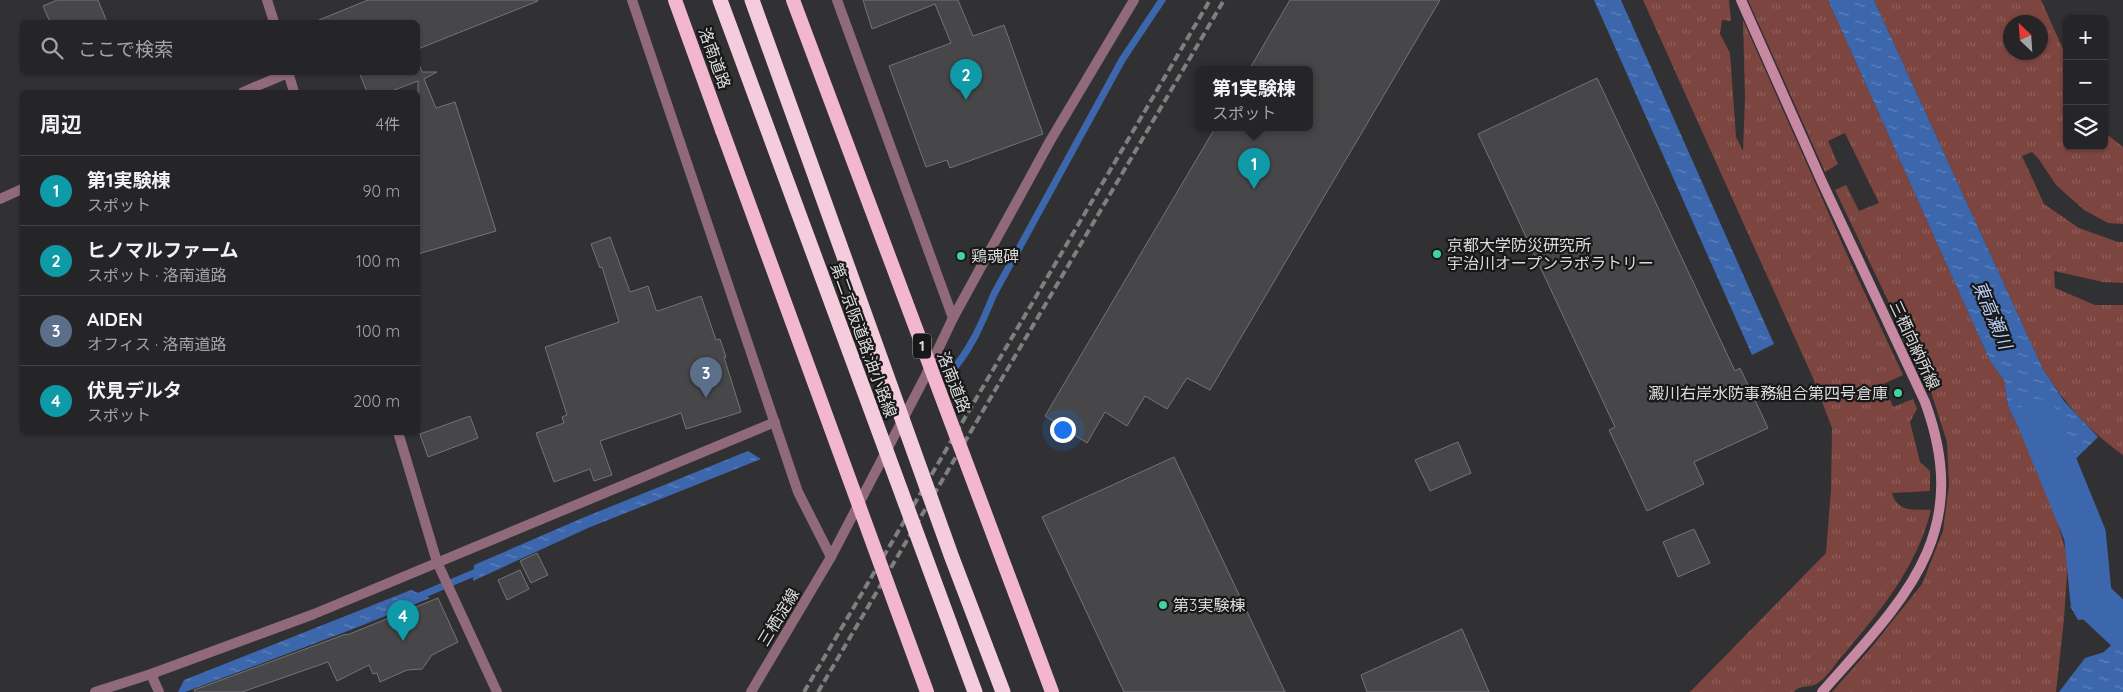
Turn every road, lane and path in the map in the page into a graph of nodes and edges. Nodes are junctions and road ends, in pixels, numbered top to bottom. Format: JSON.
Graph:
{"nodes":[{"id":1,"x":267,"y":0,"type":"edge"},
{"id":2,"x":632,"y":0,"type":"edge"},
{"id":3,"x":676,"y":0,"type":"edge"},
{"id":4,"x":720,"y":0,"type":"edge"},
{"id":5,"x":752,"y":0,"type":"edge"},
{"id":6,"x":793,"y":0,"type":"edge"},
{"id":7,"x":837,"y":0,"type":"edge"},
{"id":8,"x":1134,"y":0,"type":"edge"},
{"id":9,"x":1740,"y":0,"type":"edge"},
{"id":10,"x":273,"y":20,"type":"edge"},
{"id":11,"x":283,"y":75,"type":"edge"},
{"id":12,"x":289,"y":75,"type":"edge"},
{"id":13,"x":248,"y":90,"type":"edge"},
{"id":14,"x":293,"y":90,"type":"edge"},
{"id":15,"x":20,"y":190,"type":"edge"},
{"id":16,"x":0,"y":199,"type":"edge"},
{"id":17,"x":953,"y":318,"type":"junction"},
{"id":18,"x":775,"y":422,"type":"junction"},
{"id":19,"x":399,"y":435,"type":"edge"},
{"id":20,"x":831,"y":557,"type":"junction"},
{"id":21,"x":438,"y":562,"type":"junction"},
{"id":22,"x":151,"y":674,"type":"junction"},
{"id":23,"x":158,"y":688,"type":"edge"},
{"id":24,"x":96,"y":692,"type":"edge"},
{"id":25,"x":497,"y":692,"type":"edge"},
{"id":26,"x":751,"y":692,"type":"edge"},
{"id":27,"x":927,"y":692,"type":"edge"},
{"id":28,"x":975,"y":692,"type":"edge"},
{"id":29,"x":1003,"y":692,"type":"edge"},
{"id":30,"x":1052,"y":692,"type":"edge"},
{"id":31,"x":1822,"y":692,"type":"edge"}],
"edges":[{"from":1,"to":10,"type":"street"},
{"from":2,"to":18,"type":"street"},
{"from":3,"to":27,"type":"highway","name":"洛南道路","bridge":true},
{"from":4,"to":28,"type":"highway","name":"第二京阪道路;油小路線","bridge":true},
{"from":5,"to":29,"type":"highway","name":"第二京阪道路;油小路線","bridge":true},
{"from":6,"to":30,"type":"highway","name":"洛南道路","number":"1","bridge":true},
{"from":7,"to":17,"type":"street"},
{"from":8,"to":17,"type":"street","name":"三栖淀線"},
{"from":9,"to":31,"type":"main road","name":"三栖向納所線"},
{"from":11,"to":13,"type":"street"},
{"from":12,"to":14,"type":"street"},
{"from":15,"to":16,"type":"street"},
{"from":17,"to":20,"type":"street","name":"三栖淀線"},
{"from":18,"to":20,"type":"street"},
{"from":18,"to":21,"type":"street"},
{"from":19,"to":21,"type":"street"},
{"from":20,"to":26,"type":"street","name":"三栖淀線"},
{"from":21,"to":22,"type":"street"},
{"from":21,"to":25,"type":"street"},
{"from":22,"to":23,"type":"street"},
{"from":22,"to":24,"type":"street"}]}
